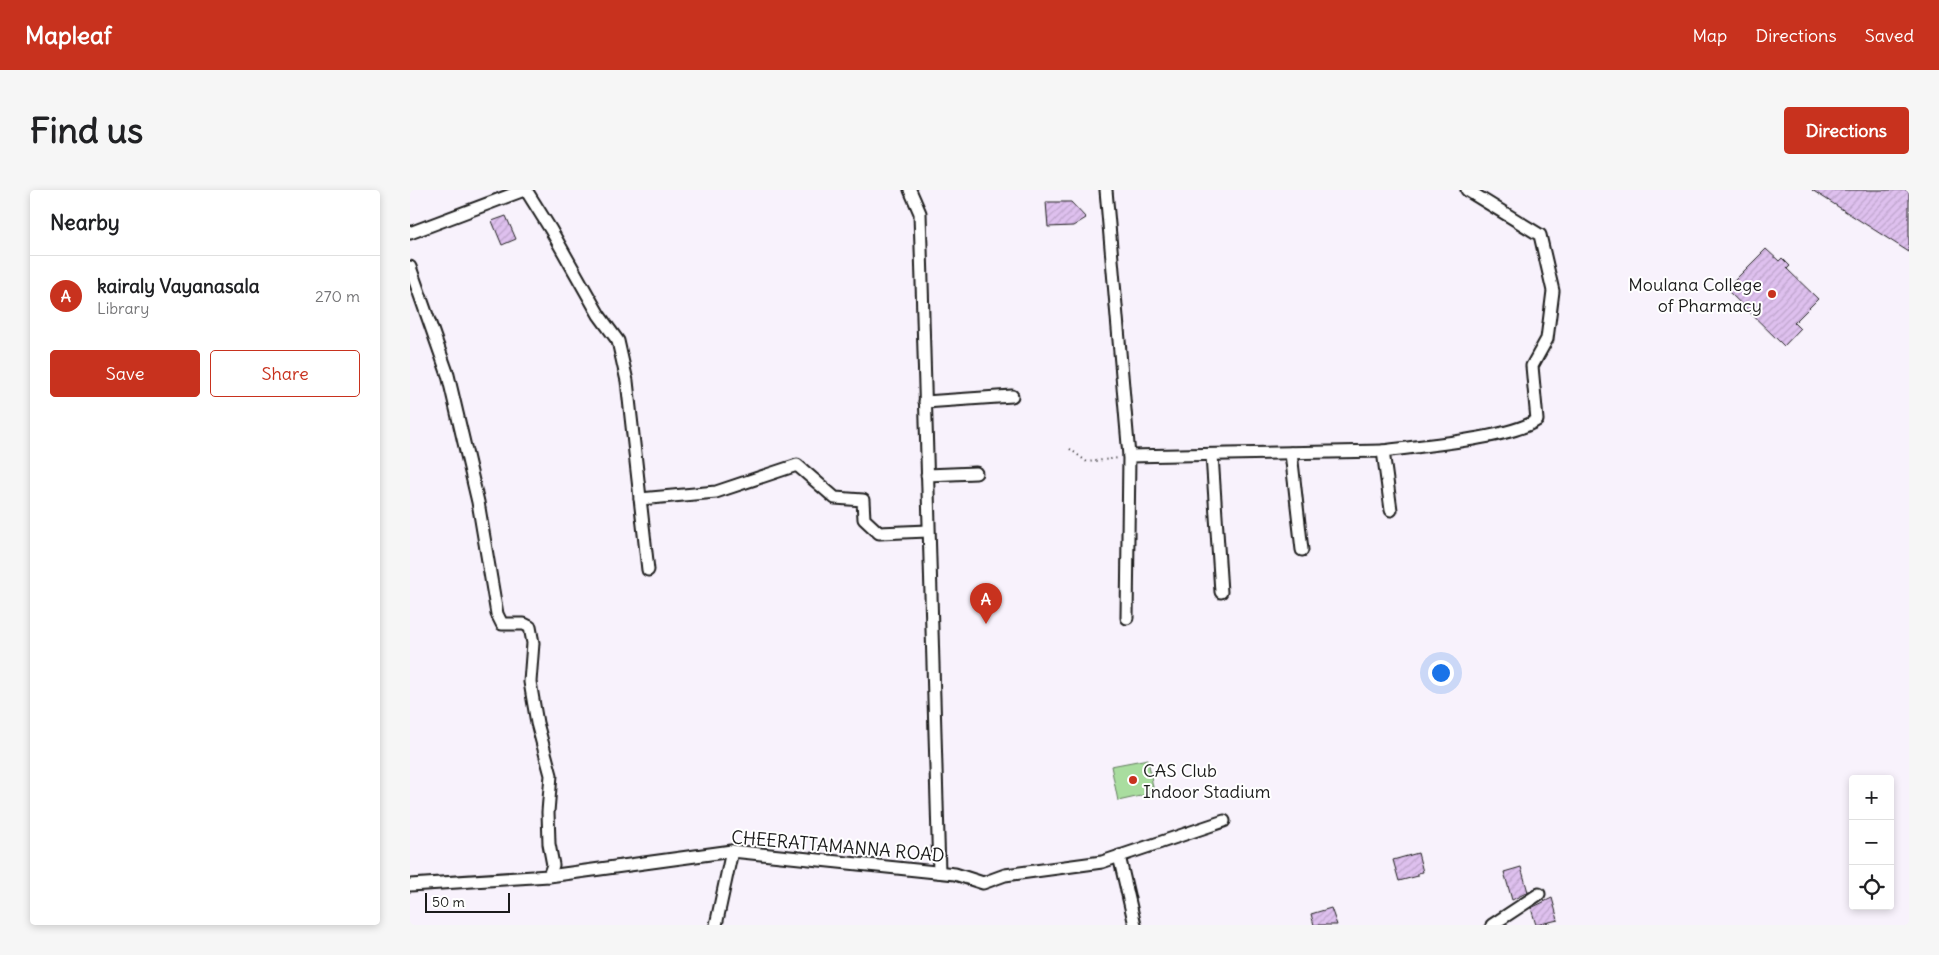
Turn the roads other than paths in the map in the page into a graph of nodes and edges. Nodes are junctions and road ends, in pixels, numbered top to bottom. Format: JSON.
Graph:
{"nodes":[{"id":1,"x":525,"y":190,"type":"edge"},
{"id":2,"x":910,"y":190,"type":"edge"},
{"id":3,"x":1106,"y":190,"type":"edge"},
{"id":4,"x":1467,"y":190,"type":"edge"},
{"id":5,"x":410,"y":233,"type":"edge"},
{"id":6,"x":410,"y":267,"type":"edge"},
{"id":7,"x":1012,"y":396,"type":"dead end"},
{"id":8,"x":925,"y":402,"type":"junction"},
{"id":9,"x":1383,"y":451,"type":"junction"},
{"id":10,"x":1291,"y":453,"type":"junction"},
{"id":11,"x":1212,"y":454,"type":"junction"},
{"id":12,"x":1129,"y":456,"type":"junction"},
{"id":13,"x":976,"y":472,"type":"dead end"},
{"id":14,"x":927,"y":475,"type":"junction"},
{"id":15,"x":640,"y":499,"type":"junction"},
{"id":16,"x":1391,"y":510,"type":"dead end"},
{"id":17,"x":928,"y":531,"type":"junction"},
{"id":18,"x":1302,"y":550,"type":"dead end"},
{"id":19,"x":648,"y":570,"type":"dead end"},
{"id":20,"x":1221,"y":592,"type":"dead end"},
{"id":21,"x":1127,"y":618,"type":"dead end"},
{"id":22,"x":1224,"y":821,"type":"dead end"},
{"id":23,"x":732,"y":851,"type":"junction"},
{"id":24,"x":1119,"y":856,"type":"junction"},
{"id":25,"x":938,"y":872,"type":"junction"},
{"id":26,"x":549,"y":876,"type":"junction"},
{"id":27,"x":410,"y":886,"type":"edge"},
{"id":28,"x":1539,"y":894,"type":"dead end"},
{"id":29,"x":716,"y":925,"type":"edge"},
{"id":30,"x":1135,"y":925,"type":"edge"},
{"id":31,"x":1492,"y":925,"type":"edge"}],
"edges":[{"from":1,"to":5,"type":"street"},
{"from":1,"to":15,"type":"street"},
{"from":2,"to":8,"type":"street"},
{"from":3,"to":12,"type":"street"},
{"from":4,"to":9,"type":"street"},
{"from":6,"to":26,"type":"street"},
{"from":7,"to":8,"type":"street"},
{"from":8,"to":14,"type":"street"},
{"from":9,"to":10,"type":"street"},
{"from":9,"to":16,"type":"street"},
{"from":10,"to":11,"type":"street"},
{"from":10,"to":18,"type":"street"},
{"from":11,"to":12,"type":"street"},
{"from":11,"to":20,"type":"street"},
{"from":12,"to":21,"type":"street"},
{"from":13,"to":14,"type":"street"},
{"from":14,"to":17,"type":"street"},
{"from":15,"to":17,"type":"street"},
{"from":15,"to":19,"type":"street"},
{"from":17,"to":25,"type":"street"},
{"from":22,"to":24,"type":"street","name":"CHEERATTAMANNA ROAD"},
{"from":23,"to":25,"type":"street","name":"CHEERATTAMANNA ROAD"},
{"from":23,"to":26,"type":"street","name":"CHEERATTAMANNA ROAD"},
{"from":23,"to":29,"type":"street"},
{"from":24,"to":25,"type":"street","name":"CHEERATTAMANNA ROAD"},
{"from":24,"to":30,"type":"street"},
{"from":26,"to":27,"type":"street","name":"CHEERATTAMANNA ROAD"},
{"from":28,"to":31,"type":"street"}]}
